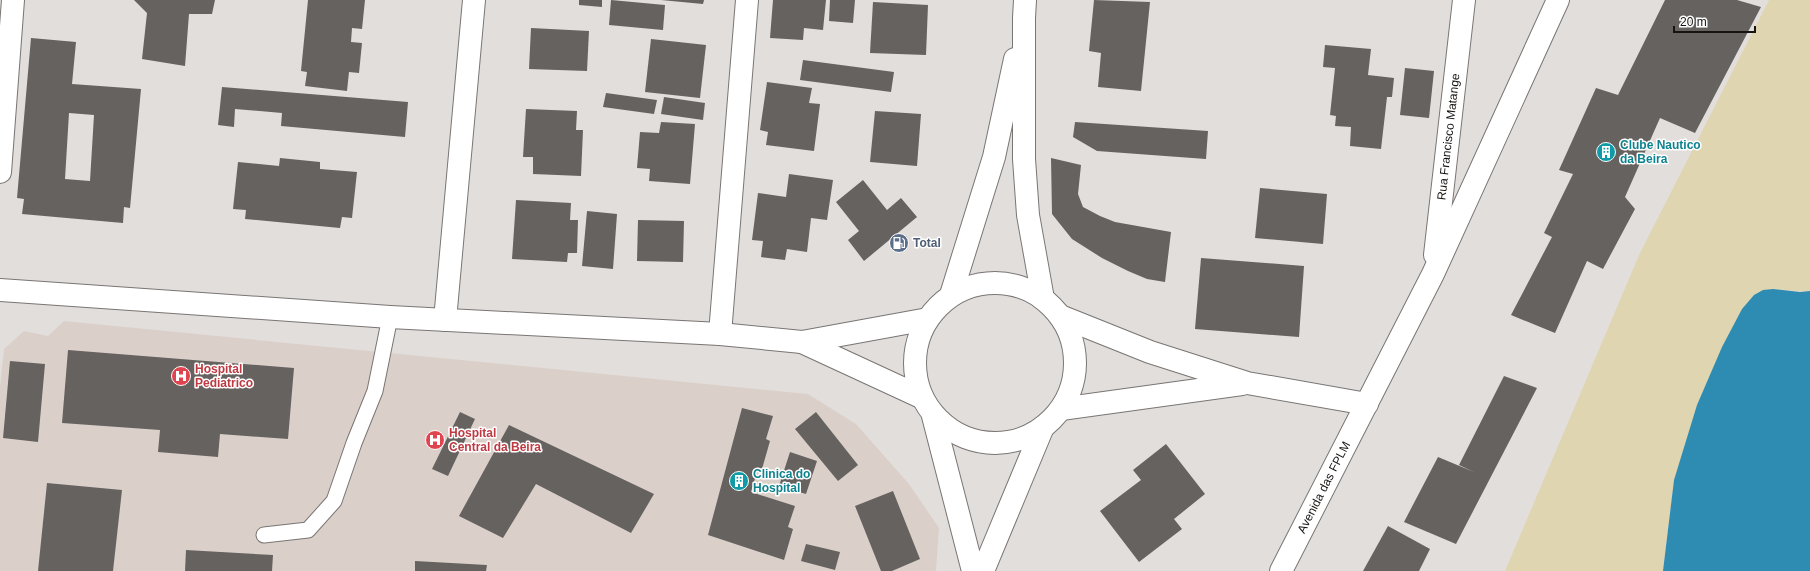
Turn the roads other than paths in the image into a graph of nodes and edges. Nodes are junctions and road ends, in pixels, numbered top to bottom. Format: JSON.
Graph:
{"nodes":[{"id":1,"x":13,"y":0,"type":"edge"},
{"id":2,"x":474,"y":0,"type":"edge"},
{"id":3,"x":747,"y":0,"type":"edge"},
{"id":4,"x":1464,"y":0,"type":"edge"},
{"id":5,"x":1558,"y":0,"type":"edge"},
{"id":6,"x":1024,"y":9,"type":"edge"},
{"id":7,"x":0,"y":172,"type":"edge"},
{"id":8,"x":1433,"y":274,"type":"junction"},
{"id":9,"x":0,"y":290,"type":"edge"},
{"id":10,"x":951,"y":296,"type":"junction"},
{"id":11,"x":1043,"y":299,"type":"junction"},
{"id":12,"x":1060,"y":316,"type":"junction"},
{"id":13,"x":390,"y":317,"type":"junction"},
{"id":14,"x":928,"y":319,"type":"junction"},
{"id":15,"x":445,"y":320,"type":"junction"},
{"id":16,"x":720,"y":334,"type":"junction"},
{"id":17,"x":802,"y":342,"type":"junction"},
{"id":18,"x":1247,"y":383,"type":"junction"},
{"id":19,"x":921,"y":397,"type":"junction"},
{"id":20,"x":1367,"y":404,"type":"junction"},
{"id":21,"x":1061,"y":409,"type":"junction"},
{"id":22,"x":933,"y":416,"type":"junction"},
{"id":23,"x":1043,"y":427,"type":"junction"},
{"id":24,"x":264,"y":535,"type":"dead end"},
{"id":25,"x":973,"y":571,"type":"edge"},
{"id":26,"x":983,"y":571,"type":"edge"},
{"id":27,"x":1281,"y":571,"type":"edge"}],
"edges":[{"from":1,"to":7,"type":"street"},
{"from":2,"to":15,"type":"street"},
{"from":3,"to":16,"type":"street"},
{"from":4,"to":8,"type":"street","name":"Rua Francisco Matange"},
{"from":5,"to":8,"type":"street","name":"Avenida das FPLM"},
{"from":6,"to":10,"type":"street"},
{"from":6,"to":11,"type":"street"},
{"from":8,"to":20,"type":"street","name":"Avenida das FPLM"},
{"from":9,"to":13,"type":"street"},
{"from":10,"to":11,"type":"street"},
{"from":10,"to":14,"type":"street"},
{"from":11,"to":12,"type":"street"},
{"from":12,"to":18,"type":"street"},
{"from":12,"to":21,"type":"street"},
{"from":13,"to":15,"type":"street"},
{"from":13,"to":24,"type":"lane"},
{"from":14,"to":17,"type":"street"},
{"from":14,"to":19,"type":"street"},
{"from":15,"to":16,"type":"street"},
{"from":16,"to":17,"type":"street"},
{"from":17,"to":19,"type":"street"},
{"from":18,"to":20,"type":"street"},
{"from":18,"to":21,"type":"street"},
{"from":19,"to":22,"type":"street"},
{"from":20,"to":27,"type":"street","name":"Avenida das FPLM"},
{"from":21,"to":23,"type":"street"},
{"from":22,"to":23,"type":"street"},
{"from":22,"to":25,"type":"street"},
{"from":23,"to":26,"type":"street"}]}
